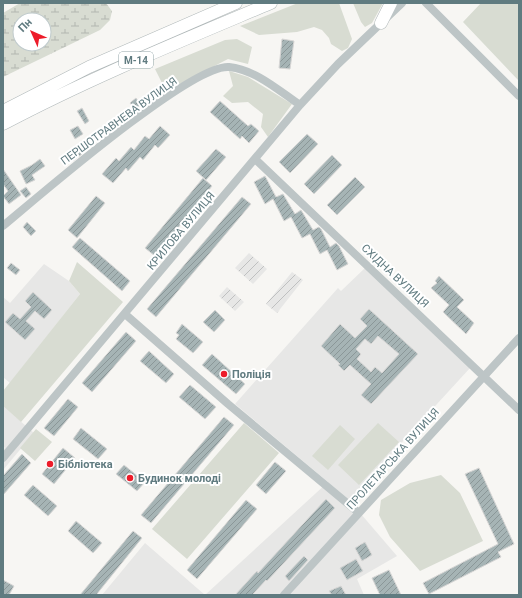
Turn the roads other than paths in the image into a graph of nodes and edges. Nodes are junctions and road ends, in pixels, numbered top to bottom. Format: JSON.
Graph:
{"nodes":[{"id":1,"x":236,"y":3,"type":"edge"},
{"id":2,"x":271,"y":3,"type":"edge"},
{"id":3,"x":391,"y":3,"type":"edge"},
{"id":4,"x":402,"y":3,"type":"edge"},
{"id":5,"x":426,"y":3,"type":"edge"},
{"id":6,"x":381,"y":23,"type":"junction"},
{"id":7,"x":519,"y":96,"type":"edge"},
{"id":8,"x":300,"y":105,"type":"junction"},
{"id":9,"x":3,"y":111,"type":"edge"},
{"id":10,"x":3,"y":124,"type":"edge"},
{"id":11,"x":255,"y":159,"type":"junction"},
{"id":12,"x":3,"y":226,"type":"edge"},
{"id":13,"x":125,"y":314,"type":"junction"},
{"id":14,"x":519,"y":338,"type":"edge"},
{"id":15,"x":484,"y":376,"type":"junction"},
{"id":16,"x":519,"y":410,"type":"edge"},
{"id":17,"x":3,"y":458,"type":"edge"},
{"id":18,"x":359,"y":513,"type":"junction"},
{"id":19,"x":284,"y":595,"type":"edge"}],
"edges":[{"from":1,"to":9,"type":"highway","number":"М-14"},
{"from":2,"to":10,"type":"highway","number":"М-14"},
{"from":3,"to":6,"type":"highway"},
{"from":4,"to":6,"type":"street","name":"КРИЛОВА ВУЛИЦЯ"},
{"from":5,"to":7,"type":"street"},
{"from":6,"to":8,"type":"street","name":"КРИЛОВА ВУЛИЦЯ"},
{"from":8,"to":11,"type":"street","name":"КРИЛОВА ВУЛИЦЯ"},
{"from":8,"to":12,"type":"street","name":"ПЕРШОТРАВНЕВА ВУЛИЦЯ"},
{"from":11,"to":13,"type":"street","name":"КРИЛОВА ВУЛИЦЯ"},
{"from":11,"to":15,"type":"street","name":"СХІДНА ВУЛИЦЯ"},
{"from":13,"to":17,"type":"street","name":"КРИЛОВА ВУЛИЦЯ"},
{"from":13,"to":18,"type":"street"},
{"from":14,"to":15,"type":"street","name":"ПРОЛЕТАРСЬКА ВУЛИЦЯ"},
{"from":15,"to":16,"type":"street","name":"СХІДНА ВУЛИЦЯ"},
{"from":15,"to":18,"type":"street","name":"ПРОЛЕТАРСЬКА ВУЛИЦЯ"},
{"from":18,"to":19,"type":"street","name":"ПРОЛЕТАРСЬКА ВУЛИЦЯ"}]}
